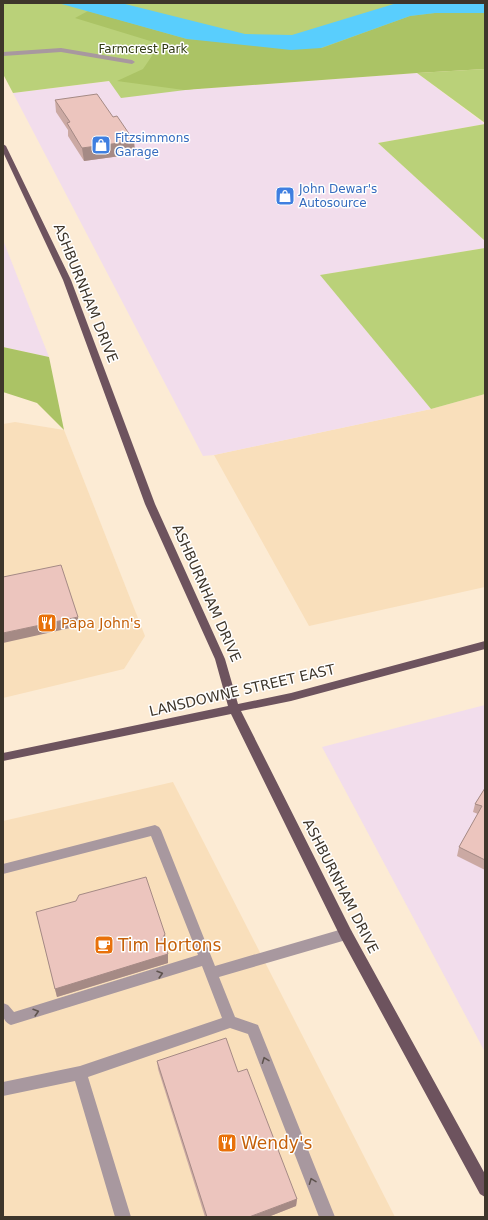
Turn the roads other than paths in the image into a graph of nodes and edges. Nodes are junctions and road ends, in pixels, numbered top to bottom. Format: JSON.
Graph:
{"nodes":[{"id":1,"x":3,"y":54,"type":"edge"},
{"id":2,"x":132,"y":62,"type":"dead end"},
{"id":3,"x":3,"y":146,"type":"edge"},
{"id":4,"x":485,"y":645,"type":"edge"},
{"id":5,"x":234,"y":709,"type":"junction"},
{"id":6,"x":3,"y":757,"type":"edge"},
{"id":7,"x":3,"y":869,"type":"edge"},
{"id":8,"x":346,"y":934,"type":"junction"},
{"id":9,"x":205,"y":959,"type":"junction"},
{"id":10,"x":211,"y":973,"type":"junction"},
{"id":11,"x":3,"y":1008,"type":"edge"},
{"id":12,"x":230,"y":1022,"type":"junction"},
{"id":13,"x":80,"y":1073,"type":"junction"},
{"id":14,"x":3,"y":1090,"type":"edge"},
{"id":15,"x":485,"y":1189,"type":"edge"},
{"id":16,"x":123,"y":1217,"type":"edge"},
{"id":17,"x":326,"y":1217,"type":"edge"}],
"edges":[{"from":1,"to":2,"type":"lane"},
{"from":3,"to":5,"type":"main road","name":"ASHBURNHAM DRIVE"},
{"from":4,"to":5,"type":"main road","name":"LANSDOWNE STREET EAST"},
{"from":5,"to":6,"type":"main road","name":"LANSDOWNE STREET EAST"},
{"from":5,"to":8,"type":"main road","name":"ASHBURNHAM DRIVE"},
{"from":7,"to":9,"type":"lane"},
{"from":8,"to":10,"type":"lane"},
{"from":8,"to":15,"type":"main road","name":"ASHBURNHAM DRIVE"},
{"from":9,"to":10,"type":"lane"},
{"from":11,"to":9,"type":"lane","one_way":true},
{"from":10,"to":12,"type":"lane"},
{"from":12,"to":13,"type":"lane"},
{"from":17,"to":12,"type":"lane","one_way":true},
{"from":13,"to":14,"type":"lane"},
{"from":13,"to":16,"type":"lane"}]}
